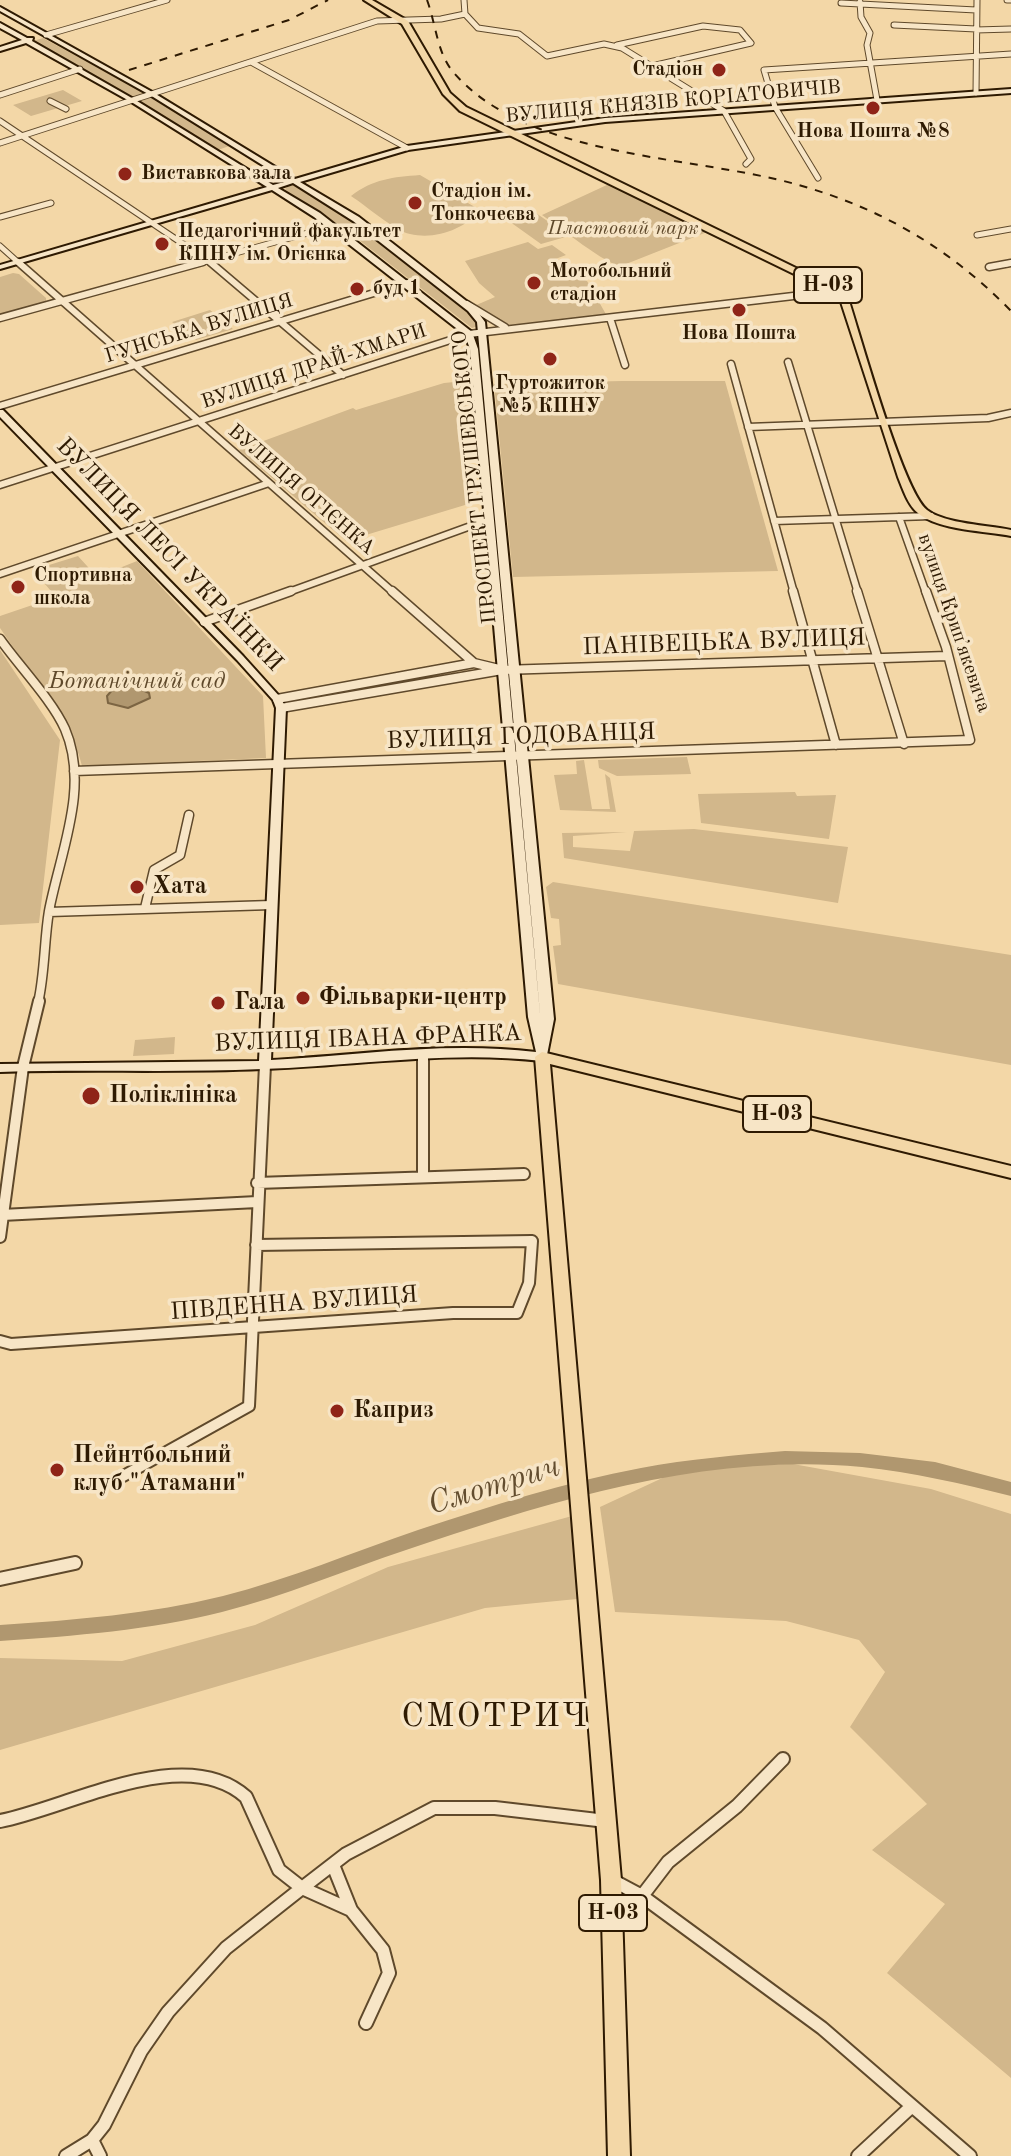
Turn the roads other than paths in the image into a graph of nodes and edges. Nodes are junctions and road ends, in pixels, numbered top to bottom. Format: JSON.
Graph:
{"nodes":[{"id":1,"x":167,"y":0,"type":"edge"},
{"id":2,"x":367,"y":0,"type":"edge"},
{"id":3,"x":464,"y":0,"type":"edge"},
{"id":4,"x":977,"y":0,"type":"edge"},
{"id":5,"x":860,"y":2,"type":"edge"},
{"id":6,"x":841,"y":3,"type":"dead end"},
{"id":7,"x":0,"y":9,"type":"edge"},
{"id":8,"x":976,"y":10,"type":"junction"},
{"id":9,"x":465,"y":14,"type":"junction"},
{"id":10,"x":400,"y":20,"type":"junction"},
{"id":11,"x":0,"y":25,"type":"edge"},
{"id":12,"x":894,"y":25,"type":"dead end"},
{"id":13,"x":1011,"y":29,"type":"edge"},
{"id":14,"x":976,"y":30,"type":"junction"},
{"id":15,"x":46,"y":35,"type":"junction"},
{"id":16,"x":28,"y":40,"type":"junction"},
{"id":17,"x":617,"y":45,"type":"junction"},
{"id":18,"x":0,"y":49,"type":"edge"},
{"id":19,"x":1011,"y":54,"type":"edge"},
{"id":20,"x":976,"y":56,"type":"junction"},
{"id":21,"x":251,"y":62,"type":"junction"},
{"id":22,"x":871,"y":63,"type":"junction"},
{"id":23,"x":652,"y":66,"type":"junction"},
{"id":24,"x":80,"y":69,"type":"junction"},
{"id":25,"x":1011,"y":91,"type":"edge"},
{"id":26,"x":976,"y":93,"type":"junction"},
{"id":27,"x":152,"y":94,"type":"junction"},
{"id":28,"x":0,"y":95,"type":"edge"},
{"id":29,"x":132,"y":100,"type":"junction"},
{"id":30,"x":877,"y":100,"type":"junction"},
{"id":31,"x":50,"y":101,"type":"dead end"},
{"id":32,"x":775,"y":107,"type":"junction"},
{"id":33,"x":66,"y":109,"type":"dead end"},
{"id":34,"x":724,"y":111,"type":"junction"},
{"id":35,"x":0,"y":121,"type":"edge"},
{"id":36,"x":509,"y":132,"type":"junction"},
{"id":37,"x":24,"y":135,"type":"junction"},
{"id":38,"x":0,"y":143,"type":"edge"},
{"id":39,"x":407,"y":148,"type":"junction"},
{"id":40,"x":746,"y":164,"type":"dead end"},
{"id":41,"x":818,"y":178,"type":"dead end"},
{"id":42,"x":296,"y":182,"type":"junction"},
{"id":43,"x":275,"y":189,"type":"junction"},
{"id":44,"x":51,"y":203,"type":"dead end"},
{"id":45,"x":0,"y":217,"type":"edge"},
{"id":46,"x":155,"y":225,"type":"junction"},
{"id":47,"x":333,"y":226,"type":"junction"},
{"id":48,"x":1011,"y":229,"type":"edge"},
{"id":49,"x":977,"y":235,"type":"dead end"},
{"id":50,"x":0,"y":246,"type":"edge"},
{"id":51,"x":209,"y":261,"type":"junction"},
{"id":52,"x":1011,"y":263,"type":"edge"},
{"id":53,"x":22,"y":264,"type":"junction"},
{"id":54,"x":0,"y":267,"type":"edge"},
{"id":55,"x":989,"y":267,"type":"dead end"},
{"id":56,"x":0,"y":275,"type":"edge"},
{"id":57,"x":407,"y":283,"type":"junction"},
{"id":58,"x":836,"y":291,"type":"junction"},
{"id":59,"x":458,"y":299,"type":"junction"},
{"id":60,"x":63,"y":300,"type":"junction"},
{"id":61,"x":0,"y":318,"type":"edge"},
{"id":62,"x":610,"y":318,"type":"junction"},
{"id":63,"x":279,"y":321,"type":"junction"},
{"id":64,"x":512,"y":328,"type":"junction"},
{"id":65,"x":483,"y":332,"type":"junction"},
{"id":66,"x":469,"y":334,"type":"junction"},
{"id":67,"x":788,"y":362,"type":"dead end"},
{"id":68,"x":137,"y":364,"type":"junction"},
{"id":69,"x":731,"y":364,"type":"dead end"},
{"id":70,"x":625,"y":365,"type":"dead end"},
{"id":71,"x":343,"y":375,"type":"junction"},
{"id":72,"x":0,"y":409,"type":"edge"},
{"id":73,"x":1011,"y":413,"type":"edge"},
{"id":74,"x":199,"y":422,"type":"junction"},
{"id":75,"x":883,"y":422,"type":"junction"},
{"id":76,"x":809,"y":424,"type":"junction"},
{"id":77,"x":748,"y":427,"type":"junction"},
{"id":78,"x":54,"y":468,"type":"junction"},
{"id":79,"x":269,"y":483,"type":"junction"},
{"id":80,"x":0,"y":485,"type":"edge"},
{"id":81,"x":931,"y":516,"type":"junction"},
{"id":82,"x":899,"y":517,"type":"junction"},
{"id":83,"x":835,"y":518,"type":"junction"},
{"id":84,"x":490,"y":519,"type":"junction"},
{"id":85,"x":774,"y":521,"type":"junction"},
{"id":86,"x":121,"y":533,"type":"junction"},
{"id":87,"x":1011,"y":533,"type":"edge"},
{"id":88,"x":360,"y":564,"type":"junction"},
{"id":89,"x":0,"y":574,"type":"edge"},
{"id":90,"x":204,"y":622,"type":"junction"},
{"id":91,"x":0,"y":639,"type":"edge"},
{"id":92,"x":947,"y":656,"type":"junction"},
{"id":93,"x":878,"y":658,"type":"junction"},
{"id":94,"x":812,"y":660,"type":"junction"},
{"id":95,"x":474,"y":663,"type":"junction"},
{"id":96,"x":508,"y":670,"type":"junction"},
{"id":97,"x":279,"y":703,"type":"junction"},
{"id":98,"x":970,"y":740,"type":"joint"},
{"id":99,"x":904,"y":744,"type":"junction"},
{"id":100,"x":836,"y":745,"type":"junction"},
{"id":101,"x":516,"y":758,"type":"junction"},
{"id":102,"x":278,"y":766,"type":"junction"},
{"id":103,"x":74,"y":771,"type":"junction"},
{"id":104,"x":189,"y":815,"type":"dead end"},
{"id":105,"x":271,"y":905,"type":"junction"},
{"id":106,"x":145,"y":908,"type":"junction"},
{"id":107,"x":49,"y":912,"type":"junction"},
{"id":108,"x":423,"y":1055,"type":"junction"},
{"id":109,"x":542,"y":1057,"type":"junction"},
{"id":110,"x":265,"y":1065,"type":"junction"},
{"id":111,"x":23,"y":1067,"type":"junction"},
{"id":112,"x":0,"y":1068,"type":"edge"},
{"id":113,"x":1011,"y":1172,"type":"edge"},
{"id":114,"x":524,"y":1174,"type":"dead end"},
{"id":115,"x":423,"y":1177,"type":"junction"},
{"id":116,"x":257,"y":1183,"type":"junction"},
{"id":117,"x":257,"y":1202,"type":"junction"},
{"id":118,"x":2,"y":1215,"type":"edge"},
{"id":119,"x":0,"y":1237,"type":"edge"},
{"id":120,"x":256,"y":1245,"type":"junction"},
{"id":121,"x":252,"y":1327,"type":"junction"},
{"id":122,"x":0,"y":1341,"type":"edge"},
{"id":123,"x":118,"y":1479,"type":"dead end"},
{"id":124,"x":75,"y":1563,"type":"dead end"},
{"id":125,"x":0,"y":1579,"type":"edge"},
{"id":126,"x":783,"y":1759,"type":"dead end"},
{"id":127,"x":0,"y":1821,"type":"edge"},
{"id":128,"x":606,"y":1821,"type":"junction"},
{"id":129,"x":333,"y":1865,"type":"junction"},
{"id":130,"x":611,"y":1880,"type":"junction"},
{"id":131,"x":302,"y":1888,"type":"junction"},
{"id":132,"x":642,"y":1896,"type":"junction"},
{"id":133,"x":351,"y":1910,"type":"junction"},
{"id":134,"x":366,"y":2023,"type":"dead end"},
{"id":135,"x":911,"y":2107,"type":"junction"},
{"id":136,"x":92,"y":2140,"type":"junction"},
{"id":137,"x":66,"y":2156,"type":"edge"},
{"id":138,"x":100,"y":2156,"type":"edge"},
{"id":139,"x":619,"y":2156,"type":"edge"},
{"id":140,"x":858,"y":2156,"type":"edge"},
{"id":141,"x":970,"y":2156,"type":"edge"}],
"edges":[{"from":1,"to":15,"type":"street"},
{"from":2,"to":10,"type":"main road","number":"Н-03"},
{"from":3,"to":9,"type":"street"},
{"from":4,"to":8,"type":"street"},
{"from":5,"to":6,"type":"street"},
{"from":5,"to":8,"type":"street"},
{"from":5,"to":22,"type":"street"},
{"from":7,"to":15,"type":"main road","name":"ПРОСПЕКТ ГРУШЕВСЬКОГО"},
{"from":8,"to":14,"type":"street"},
{"from":9,"to":10,"type":"street"},
{"from":9,"to":17,"type":"street"},
{"from":10,"to":21,"type":"street"},
{"from":10,"to":36,"type":"main road","number":"Н-03"},
{"from":11,"to":16,"type":"main road","name":"ПРОСПЕКТ ГРУШЕВСЬКОГО"},
{"from":12,"to":14,"type":"street"},
{"from":13,"to":14,"type":"street"},
{"from":14,"to":20,"type":"street"},
{"from":15,"to":16,"type":"main road"},
{"from":15,"to":27,"type":"main road","name":"ПРОСПЕКТ ГРУШЕВСЬКОГО"},
{"from":16,"to":18,"type":"main road"},
{"from":16,"to":24,"type":"main road","name":"ПРОСПЕКТ ГРУШЕВСЬКОГО"},
{"from":17,"to":23,"type":"street"},
{"from":17,"to":23,"type":"street"},
{"from":19,"to":20,"type":"street"},
{"from":20,"to":22,"type":"street"},
{"from":20,"to":26,"type":"street"},
{"from":21,"to":27,"type":"street"},
{"from":21,"to":39,"type":"street"},
{"from":22,"to":30,"type":"street"},
{"from":22,"to":32,"type":"street"},
{"from":23,"to":34,"type":"street"},
{"from":24,"to":28,"type":"street"},
{"from":24,"to":29,"type":"main road","name":"ПРОСПЕКТ ГРУШЕВСЬКОГО"},
{"from":25,"to":26,"type":"main road","name":"ВУЛИЦЯ КНЯЗІВ КОРІАТОВИЧІВ"},
{"from":26,"to":30,"type":"main road","name":"ВУЛИЦЯ КНЯЗІВ КОРІАТОВИЧІВ"},
{"from":27,"to":29,"type":"street"},
{"from":27,"to":42,"type":"main road","name":"ПРОСПЕКТ ГРУШЕВСЬКОГО"},
{"from":29,"to":37,"type":"street"},
{"from":29,"to":43,"type":"main road","name":"ПРОСПЕКТ ГРУШЕВСЬКОГО"},
{"from":30,"to":32,"type":"main road","name":"ВУЛИЦЯ КНЯЗІВ КОРІАТОВИЧІВ"},
{"from":31,"to":33,"type":"street"},
{"from":32,"to":34,"type":"main road","name":"ВУЛИЦЯ КНЯЗІВ КОРІАТОВИЧІВ"},
{"from":32,"to":41,"type":"street"},
{"from":34,"to":36,"type":"main road","name":"ВУЛИЦЯ КНЯЗІВ КОРІАТОВИЧІВ"},
{"from":34,"to":40,"type":"street"},
{"from":35,"to":37,"type":"street"},
{"from":36,"to":39,"type":"main road","name":"ВУЛИЦЯ КНЯЗІВ КОРІАТОВИЧІВ"},
{"from":36,"to":58,"type":"main road","number":"Н-03"},
{"from":37,"to":38,"type":"street"},
{"from":37,"to":46,"type":"street"},
{"from":39,"to":42,"type":"main road","name":"ВУЛИЦЯ КНЯЗІВ КОРІАТОВИЧІВ"},
{"from":42,"to":43,"type":"main road","name":"ВУЛИЦЯ КНЯЗІВ КОРІАТОВИЧІВ"},
{"from":42,"to":59,"type":"main road","name":"ПРОСПЕКТ ГРУШЕВСЬКОГО"},
{"from":43,"to":46,"type":"main road","name":"ВУЛИЦЯ КНЯЗІВ КОРІАТОВИЧІВ"},
{"from":43,"to":47,"type":"main road","name":"ПРОСПЕКТ ГРУШЕВСЬКОГО"},
{"from":44,"to":45,"type":"street"},
{"from":46,"to":51,"type":"street"},
{"from":46,"to":53,"type":"main road","name":"ВУЛИЦЯ КНЯЗІВ КОРІАТОВИЧІВ"},
{"from":47,"to":51,"type":"street"},
{"from":47,"to":57,"type":"main road","name":"ПРОСПЕКТ ГРУШЕВСЬКОГО"},
{"from":48,"to":49,"type":"street"},
{"from":50,"to":53,"type":"street","name":"ВУЛИЦЯ ОГІЄНКА"},
{"from":51,"to":60,"type":"street"},
{"from":51,"to":63,"type":"street"},
{"from":52,"to":55,"type":"street"},
{"from":53,"to":54,"type":"main road","name":"ВУЛИЦЯ КНЯЗІВ КОРІАТОВИЧІВ"},
{"from":53,"to":56,"type":"main road","name":"ВУЛИЦЯ КНЯЗІВ КОРІАТОВИЧІВ"},
{"from":53,"to":60,"type":"street","name":"ВУЛИЦЯ ОГІЄНКА"},
{"from":57,"to":63,"type":"street","name":"ГУНСЬКА ВУЛИЦЯ"},
{"from":57,"to":66,"type":"main road","name":"ПРОСПЕКТ ГРУШЕВСЬКОГО"},
{"from":58,"to":62,"type":"street","name":"ВУЛИЦЯ ДРАЙ-ХМАРИ"},
{"from":58,"to":75,"type":"main road","name":"вулиця Крипʼякевича","number":"Н-03"},
{"from":59,"to":64,"type":"street"},
{"from":59,"to":65,"type":"main road","name":"ПРОСПЕКТ ГРУШЕВСЬКОГО"},
{"from":60,"to":61,"type":"street"},
{"from":60,"to":68,"type":"street","name":"ВУЛИЦЯ ОГІЄНКА"},
{"from":62,"to":64,"type":"street","name":"ВУЛИЦЯ ДРАЙ-ХМАРИ"},
{"from":62,"to":70,"type":"street"},
{"from":63,"to":68,"type":"street","name":"ГУНСЬКА ВУЛИЦЯ"},
{"from":63,"to":71,"type":"street"},
{"from":64,"to":65,"type":"street","name":"ВУЛИЦЯ ДРАЙ-ХМАРИ"},
{"from":65,"to":66,"type":"street","name":"ВУЛИЦЯ ДРАЙ-ХМАРИ"},
{"from":65,"to":96,"type":"main road","name":"ПРОСПЕКТ ГРУШЕВСЬКОГО"},
{"from":66,"to":71,"type":"street","name":"ВУЛИЦЯ ДРАЙ-ХМАРИ"},
{"from":66,"to":84,"type":"main road","name":"ПРОСПЕКТ ГРУШЕВСЬКОГО"},
{"from":67,"to":76,"type":"street"},
{"from":68,"to":72,"type":"street","name":"ГУНСЬКА ВУЛИЦЯ"},
{"from":68,"to":74,"type":"street","name":"ВУЛИЦЯ ОГІЄНКА"},
{"from":69,"to":77,"type":"street"},
{"from":71,"to":74,"type":"street","name":"ВУЛИЦЯ ДРАЙ-ХМАРИ"},
{"from":72,"to":78,"type":"main road","name":"ВУЛИЦЯ ЛЕСІ УКРАЇНКИ"},
{"from":73,"to":75,"type":"street"},
{"from":74,"to":78,"type":"street","name":"ВУЛИЦЯ ДРАЙ-ХМАРИ"},
{"from":74,"to":79,"type":"street","name":"ВУЛИЦЯ ОГІЄНКА"},
{"from":75,"to":76,"type":"street"},
{"from":75,"to":81,"type":"main road","name":"вулиця Крипʼякевича","number":"Н-03"},
{"from":76,"to":77,"type":"street"},
{"from":76,"to":83,"type":"street"},
{"from":77,"to":85,"type":"street"},
{"from":78,"to":80,"type":"street","name":"ВУЛИЦЯ ДРАЙ-ХМАРИ"},
{"from":78,"to":86,"type":"main road","name":"ВУЛИЦЯ ЛЕСІ УКРАЇНКИ"},
{"from":79,"to":86,"type":"street"},
{"from":79,"to":88,"type":"street","name":"ВУЛИЦЯ ОГІЄНКА"},
{"from":81,"to":82,"type":"street"},
{"from":81,"to":87,"type":"main road"},
{"from":82,"to":83,"type":"street"},
{"from":82,"to":92,"type":"street","name":"вулиця Крипʼякевича"},
{"from":83,"to":85,"type":"street"},
{"from":83,"to":93,"type":"street"},
{"from":84,"to":88,"type":"street"},
{"from":84,"to":96,"type":"main road","name":"ПРОСПЕКТ ГРУШЕВСЬКОГО"},
{"from":85,"to":94,"type":"street"},
{"from":86,"to":89,"type":"street"},
{"from":86,"to":90,"type":"main road","name":"ВУЛИЦЯ ЛЕСІ УКРАЇНКИ"},
{"from":88,"to":90,"type":"street"},
{"from":88,"to":95,"type":"street","name":"ВУЛИЦЯ ОГІЄНКА"},
{"from":90,"to":97,"type":"main road","name":"ВУЛИЦЯ ЛЕСІ УКРАЇНКИ"},
{"from":91,"to":103,"type":"street"},
{"from":92,"to":93,"type":"street","name":"ПАНІВЕЦЬКА ВУЛИЦЯ"},
{"from":92,"to":98,"type":"street","name":"вулиця Крипʼякевича"},
{"from":93,"to":94,"type":"street","name":"ПАНІВЕЦЬКА ВУЛИЦЯ"},
{"from":93,"to":99,"type":"street"},
{"from":94,"to":96,"type":"street","name":"ПАНІВЕЦЬКА ВУЛИЦЯ"},
{"from":94,"to":100,"type":"street"},
{"from":95,"to":96,"type":"street","name":"ПАНІВЕЦЬКА ВУЛИЦЯ"},
{"from":95,"to":97,"type":"street","name":"ПАНІВЕЦЬКА ВУЛИЦЯ"},
{"from":96,"to":97,"type":"street","name":"ПАНІВЕЦЬКА ВУЛИЦЯ"},
{"from":96,"to":101,"type":"main road","name":"ПРОСПЕКТ ГРУШЕВСЬКОГО"},
{"from":97,"to":102,"type":"main road","name":"ВУЛИЦЯ ЛЕСІ УКРАЇНКИ"},
{"from":98,"to":99,"type":"street","name":"ВУЛИЦЯ ГОДОВАНЦЯ"},
{"from":99,"to":100,"type":"street","name":"ВУЛИЦЯ ГОДОВАНЦЯ"},
{"from":100,"to":101,"type":"street","name":"ВУЛИЦЯ ГОДОВАНЦЯ"},
{"from":101,"to":102,"type":"street","name":"ВУЛИЦЯ ГОДОВАНЦЯ"},
{"from":101,"to":109,"type":"main road","name":"ПРОСПЕКТ ГРУШЕВСЬКОГО"},
{"from":102,"to":103,"type":"street","name":"ВУЛИЦЯ ГОДОВАНЦЯ"},
{"from":102,"to":105,"type":"main road","name":"ВУЛИЦЯ ЛЕСІ УКРАЇНКИ"},
{"from":103,"to":107,"type":"street"},
{"from":104,"to":106,"type":"street"},
{"from":105,"to":106,"type":"street"},
{"from":105,"to":110,"type":"main road","name":"ВУЛИЦЯ ЛЕСІ УКРАЇНКИ"},
{"from":106,"to":107,"type":"street"},
{"from":107,"to":111,"type":"street"},
{"from":108,"to":109,"type":"main road","name":"ВУЛИЦЯ ІВАНА ФРАНКА"},
{"from":108,"to":110,"type":"main road","name":"ВУЛИЦЯ ІВАНА ФРАНКА"},
{"from":108,"to":115,"type":"street"},
{"from":109,"to":113,"type":"main road","name":"ВУЛИЦЯ ІВАНА ФРАНКА","number":"Н-03"},
{"from":109,"to":128,"type":"main road","name":"ПРОСПЕКТ ГРУШЕВСЬКОГО","number":"Н-03"},
{"from":110,"to":111,"type":"main road","name":"ВУЛИЦЯ ІВАНА ФРАНКА"},
{"from":110,"to":116,"type":"street","name":"ВУЛИЦЯ ЛЕСІ УКРАЇНКИ"},
{"from":111,"to":112,"type":"main road","name":"ВУЛИЦЯ ІВАНА ФРАНКА"},
{"from":111,"to":118,"type":"street"},
{"from":114,"to":115,"type":"street"},
{"from":115,"to":116,"type":"street"},
{"from":116,"to":117,"type":"street","name":"ВУЛИЦЯ ЛЕСІ УКРАЇНКИ"},
{"from":117,"to":118,"type":"street"},
{"from":117,"to":120,"type":"street","name":"ВУЛИЦЯ ЛЕСІ УКРАЇНКИ"},
{"from":118,"to":119,"type":"street"},
{"from":120,"to":121,"type":"street","name":"ВУЛИЦЯ ЛЕСІ УКРАЇНКИ"},
{"from":120,"to":121,"type":"street","name":"ПІВДЕННА ВУЛИЦЯ"},
{"from":121,"to":122,"type":"street","name":"ПІВДЕННА ВУЛИЦЯ"},
{"from":121,"to":123,"type":"street","name":"ВУЛИЦЯ ЛЕСІ УКРАЇНКИ"},
{"from":124,"to":125,"type":"street"},
{"from":126,"to":132,"type":"street"},
{"from":127,"to":131,"type":"street"},
{"from":128,"to":129,"type":"street"},
{"from":128,"to":130,"type":"main road","number":"Н-03"},
{"from":129,"to":131,"type":"street"},
{"from":129,"to":133,"type":"street"},
{"from":130,"to":132,"type":"street"},
{"from":130,"to":139,"type":"main road","number":"Н-03"},
{"from":131,"to":133,"type":"street"},
{"from":131,"to":136,"type":"street"},
{"from":132,"to":135,"type":"street"},
{"from":133,"to":134,"type":"street"},
{"from":135,"to":140,"type":"street"},
{"from":135,"to":141,"type":"street"},
{"from":136,"to":137,"type":"street"},
{"from":136,"to":138,"type":"street"}]}
